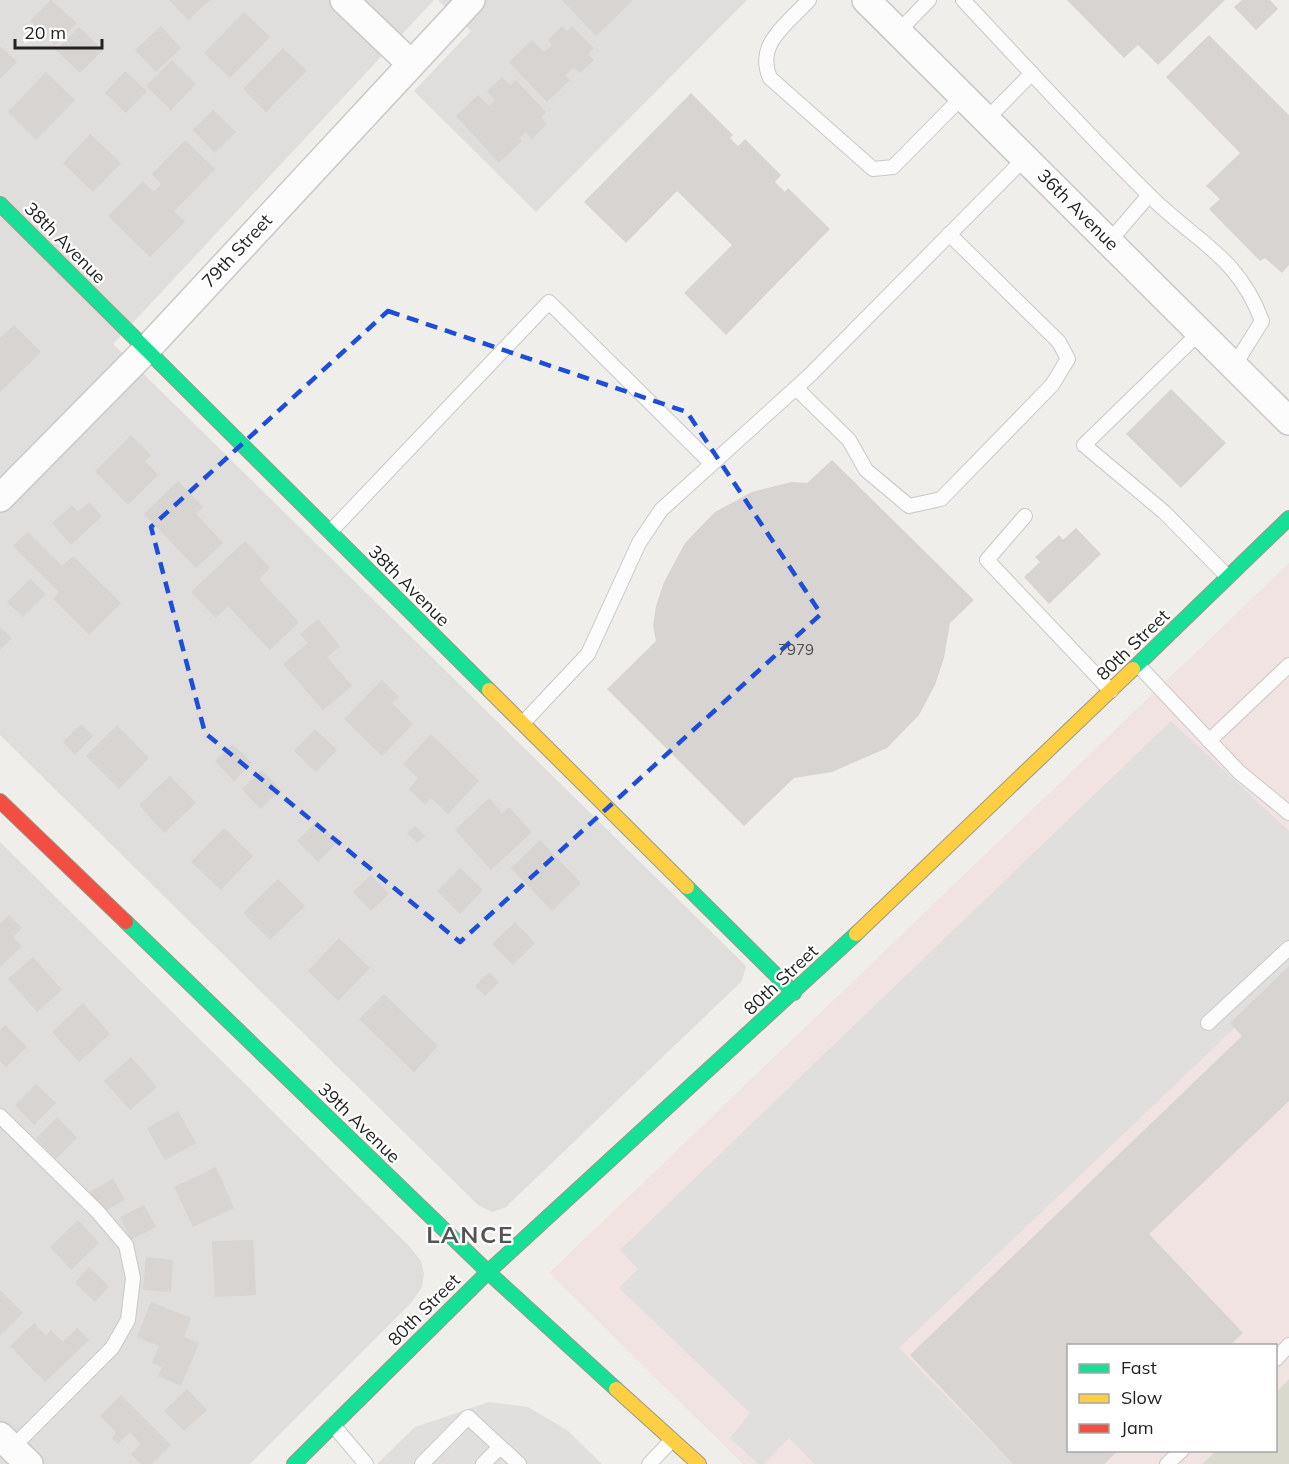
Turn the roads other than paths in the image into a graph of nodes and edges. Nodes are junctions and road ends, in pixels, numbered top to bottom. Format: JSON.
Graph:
{"nodes":[{"id":1,"x":344,"y":0,"type":"edge"},
{"id":2,"x":471,"y":0,"type":"edge"},
{"id":3,"x":809,"y":0,"type":"edge"},
{"id":4,"x":866,"y":0,"type":"edge"},
{"id":5,"x":929,"y":0,"type":"edge"},
{"id":6,"x":966,"y":1,"type":"edge"},
{"id":7,"x":898,"y":32,"type":"junction"},
{"id":8,"x":411,"y":64,"type":"junction"},
{"id":9,"x":1032,"y":73,"type":"junction"},
{"id":10,"x":963,"y":96,"type":"junction"},
{"id":11,"x":986,"y":120,"type":"junction"},
{"id":12,"x":1025,"y":158,"type":"junction"},
{"id":13,"x":1149,"y":195,"type":"junction"},
{"id":14,"x":0,"y":204,"type":"edge"},
{"id":15,"x":949,"y":234,"type":"junction"},
{"id":16,"x":1109,"y":242,"type":"junction"},
{"id":17,"x":1200,"y":332,"type":"junction"},
{"id":18,"x":146,"y":350,"type":"junction"},
{"id":19,"x":1234,"y":366,"type":"junction"},
{"id":20,"x":796,"y":388,"type":"junction"},
{"id":21,"x":1289,"y":421,"type":"edge"},
{"id":22,"x":711,"y":463,"type":"junction"},
{"id":23,"x":0,"y":498,"type":"edge"},
{"id":24,"x":1025,"y":516,"type":"dead end"},
{"id":25,"x":1289,"y":518,"type":"edge"},
{"id":26,"x":330,"y":532,"type":"junction"},
{"id":27,"x":1228,"y":577,"type":"junction"},
{"id":28,"x":1138,"y":665,"type":"junction"},
{"id":29,"x":1289,"y":665,"type":"edge"},
{"id":30,"x":1111,"y":691,"type":"junction"},
{"id":31,"x":523,"y":723,"type":"junction"},
{"id":32,"x":1209,"y":741,"type":"junction"},
{"id":33,"x":0,"y":801,"type":"edge"},
{"id":34,"x":1289,"y":813,"type":"edge"},
{"id":35,"x":1289,"y":948,"type":"edge"},
{"id":36,"x":794,"y":993,"type":"junction"},
{"id":37,"x":1208,"y":1023,"type":"dead end"},
{"id":38,"x":0,"y":1116,"type":"edge"},
{"id":39,"x":488,"y":1272,"type":"junction"},
{"id":40,"x":1289,"y":1345,"type":"edge"},
{"id":41,"x":1277,"y":1357,"type":"edge"},
{"id":42,"x":333,"y":1425,"type":"junction"},
{"id":43,"x":672,"y":1440,"type":"junction"},
{"id":44,"x":500,"y":1447,"type":"junction"},
{"id":45,"x":14,"y":1450,"type":"edge"},
{"id":46,"x":1180,"y":1452,"type":"edge"},
{"id":47,"x":294,"y":1464,"type":"edge"},
{"id":48,"x":366,"y":1464,"type":"edge"},
{"id":49,"x":422,"y":1464,"type":"edge"},
{"id":50,"x":483,"y":1464,"type":"edge"},
{"id":51,"x":519,"y":1464,"type":"edge"},
{"id":52,"x":648,"y":1464,"type":"edge"},
{"id":53,"x":699,"y":1464,"type":"edge"},
{"id":54,"x":1167,"y":1464,"type":"edge"}],
"edges":[{"from":1,"to":8,"type":"street"},
{"from":2,"to":8,"type":"street","name":"79th Street"},
{"from":3,"to":10,"type":"lane"},
{"from":4,"to":7,"type":"street","name":"36th Avenue"},
{"from":5,"to":7,"type":"lane"},
{"from":6,"to":9,"type":"lane"},
{"from":7,"to":10,"type":"street","name":"36th Avenue"},
{"from":8,"to":18,"type":"street","name":"79th Street"},
{"from":9,"to":11,"type":"lane"},
{"from":9,"to":13,"type":"lane"},
{"from":10,"to":11,"type":"street","name":"36th Avenue"},
{"from":11,"to":12,"type":"street","name":"36th Avenue"},
{"from":12,"to":15,"type":"lane"},
{"from":12,"to":16,"type":"street","name":"36th Avenue"},
{"from":13,"to":16,"type":"lane"},
{"from":13,"to":19,"type":"lane"},
{"from":14,"to":18,"type":"street","name":"38th Avenue"},
{"from":15,"to":20,"type":"lane"},
{"from":15,"to":20,"type":"lane"},
{"from":16,"to":17,"type":"street","name":"36th Avenue"},
{"from":17,"to":19,"type":"street","name":"36th Avenue"},
{"from":17,"to":27,"type":"lane"},
{"from":18,"to":23,"type":"street","name":"79th Street"},
{"from":18,"to":26,"type":"street","name":"38th Avenue"},
{"from":19,"to":21,"type":"street","name":"36th Avenue"},
{"from":20,"to":22,"type":"lane"},
{"from":22,"to":26,"type":"lane"},
{"from":22,"to":31,"type":"lane"},
{"from":24,"to":30,"type":"lane"},
{"from":25,"to":27,"type":"street","name":"80th Street"},
{"from":26,"to":31,"type":"street","name":"38th Avenue"},
{"from":27,"to":28,"type":"street","name":"80th Street"},
{"from":28,"to":30,"type":"street","name":"80th Street"},
{"from":28,"to":32,"type":"lane"},
{"from":29,"to":32,"type":"lane"},
{"from":30,"to":36,"type":"street","name":"80th Street"},
{"from":31,"to":36,"type":"street","name":"38th Avenue"},
{"from":32,"to":34,"type":"lane"},
{"from":33,"to":39,"type":"street","name":"39th Avenue"},
{"from":35,"to":37,"type":"lane"},
{"from":36,"to":39,"type":"street","name":"80th Street"},
{"from":38,"to":45,"type":"lane"},
{"from":39,"to":42,"type":"street","name":"80th Street"},
{"from":39,"to":43,"type":"street","name":"39th Avenue"},
{"from":40,"to":41,"type":"lane"},
{"from":42,"to":47,"type":"street","name":"80th Street"},
{"from":42,"to":48,"type":"lane"},
{"from":43,"to":52,"type":"lane"},
{"from":43,"to":53,"type":"street","name":"39th Avenue"},
{"from":44,"to":49,"type":"lane"},
{"from":44,"to":50,"type":"lane"},
{"from":44,"to":51,"type":"lane"},
{"from":46,"to":54,"type":"lane"}]}
